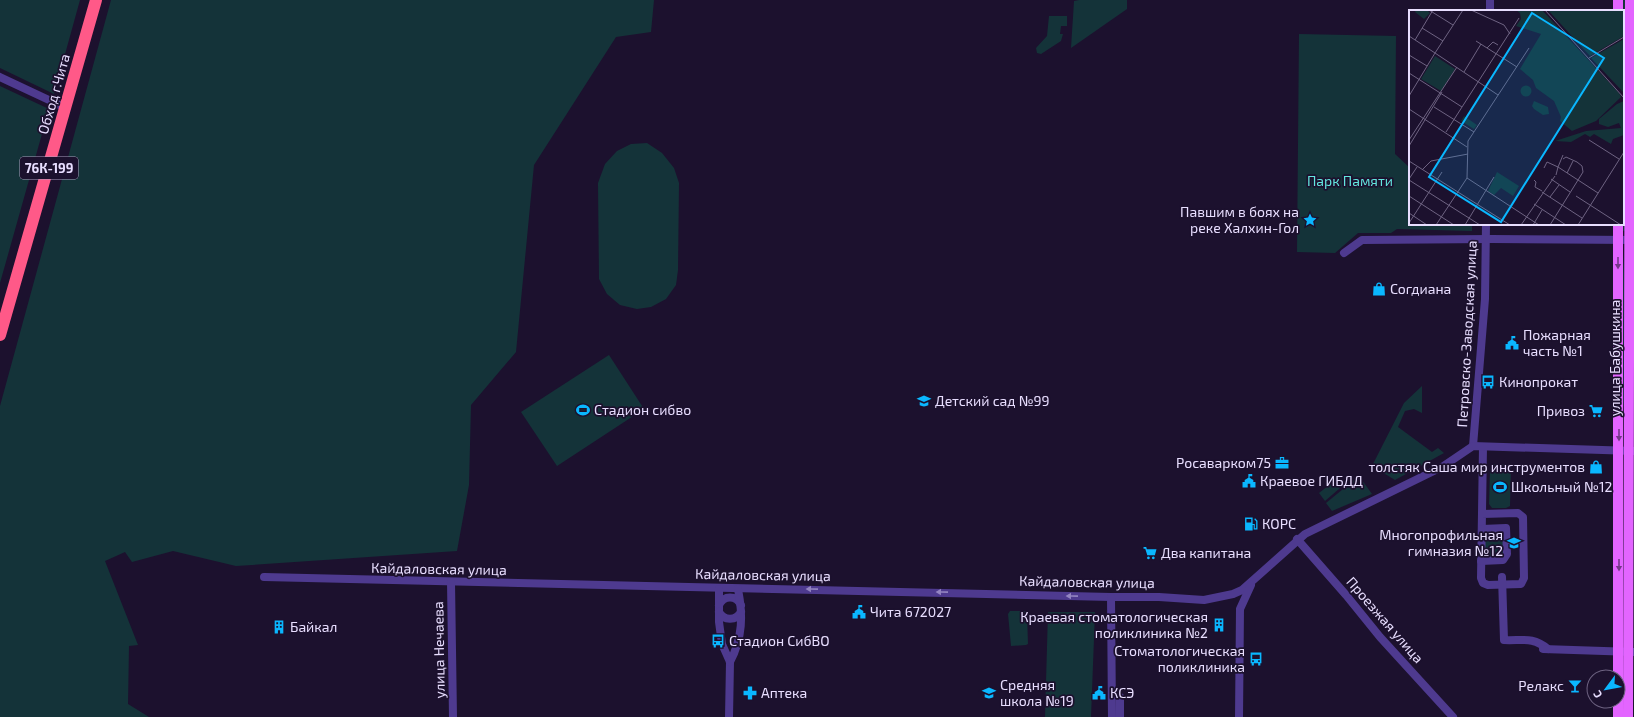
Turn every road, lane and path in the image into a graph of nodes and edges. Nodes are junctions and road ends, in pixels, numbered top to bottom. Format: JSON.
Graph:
{"nodes":[{"id":1,"x":96,"y":0,"type":"edge"},
{"id":2,"x":1630,"y":0,"type":"edge"},
{"id":3,"x":0,"y":77,"type":"edge"},
{"id":4,"x":66,"y":108,"type":"junction"},
{"id":5,"x":1486,"y":225,"type":"edge"},
{"id":6,"x":1618,"y":225,"type":"edge"},
{"id":7,"x":1486,"y":239,"type":"junction"},
{"id":8,"x":1618,"y":239,"type":"junction"},
{"id":9,"x":1632,"y":240,"type":"edge"},
{"id":10,"x":1344,"y":253,"type":"dead end"},
{"id":11,"x":0,"y":335,"type":"edge"},
{"id":12,"x":1473,"y":446,"type":"junction"},
{"id":13,"x":1483,"y":447,"type":"junction"},
{"id":14,"x":1627,"y":451,"type":"edge"},
{"id":15,"x":1482,"y":514,"type":"junction"},
{"id":16,"x":1482,"y":529,"type":"junction"},
{"id":17,"x":1298,"y":539,"type":"junction"},
{"id":18,"x":1481,"y":561,"type":"junction"},
{"id":19,"x":1502,"y":576,"type":"dead end"},
{"id":20,"x":264,"y":578,"type":"dead end"},
{"id":21,"x":1256,"y":578,"type":"junction"},
{"id":22,"x":451,"y":582,"type":"junction"},
{"id":23,"x":719,"y":589,"type":"junction"},
{"id":24,"x":738,"y":589,"type":"junction"},
{"id":25,"x":1111,"y":597,"type":"junction"},
{"id":26,"x":719,"y":608,"type":"junction"},
{"id":27,"x":741,"y":608,"type":"junction"},
{"id":28,"x":1619,"y":652,"type":"junction"},
{"id":29,"x":1632,"y":652,"type":"edge"},
{"id":30,"x":730,"y":662,"type":"junction"},
{"id":31,"x":1120,"y":697,"type":"dead end"},
{"id":32,"x":453,"y":717,"type":"edge"},
{"id":33,"x":729,"y":717,"type":"edge"},
{"id":34,"x":1112,"y":717,"type":"edge"},
{"id":35,"x":1120,"y":717,"type":"edge"},
{"id":36,"x":1239,"y":717,"type":"edge"},
{"id":37,"x":1453,"y":717,"type":"edge"},
{"id":38,"x":1618,"y":717,"type":"edge"},
{"id":39,"x":1628,"y":717,"type":"edge"}],
"edges":[{"from":1,"to":4,"type":"highway","name":"Обход г.Чита","number":"76К-199"},
{"from":2,"to":9,"type":"main road","name":"улица Бабушкина"},
{"from":3,"to":4,"type":"street"},
{"from":4,"to":11,"type":"highway","name":"Обход г.Чита","number":"76К-199"},
{"from":5,"to":7,"type":"street","name":"Петровско-Заводская улица"},
{"from":6,"to":8,"type":"main road","name":"улица Бабушкина"},
{"from":7,"to":8,"type":"street"},
{"from":7,"to":10,"type":"street"},
{"from":7,"to":12,"type":"street","name":"Петровско-Заводская улица"},
{"from":8,"to":9,"type":"street"},
{"from":8,"to":14,"type":"main road","name":"улица Бабушкина","one_way":true},
{"from":9,"to":14,"type":"main road","name":"улица Бабушкина"},
{"from":12,"to":13,"type":"street"},
{"from":12,"to":17,"type":"street"},
{"from":13,"to":14,"type":"street"},
{"from":13,"to":15,"type":"street"},
{"from":14,"to":28,"type":"main road","name":"улица Бабушкина","one_way":true},
{"from":14,"to":29,"type":"main road","name":"улица Бабушкина"},
{"from":15,"to":16,"type":"street"},
{"from":15,"to":18,"type":"street"},
{"from":16,"to":18,"type":"street"},
{"from":16,"to":18,"type":"street"},
{"from":17,"to":21,"type":"street"},
{"from":17,"to":37,"type":"street","name":"Проезжая улица"},
{"from":19,"to":28,"type":"street"},
{"from":20,"to":22,"type":"street","name":"Кайдаловская улица"},
{"from":21,"to":25,"type":"street","name":"Кайдаловская улица"},
{"from":21,"to":36,"type":"street"},
{"from":22,"to":23,"type":"street","name":"Кайдаловская улица"},
{"from":22,"to":32,"type":"street","name":"улица Нечаева"},
{"from":23,"to":24,"type":"street","name":"Кайдаловская улица"},
{"from":23,"to":26,"type":"street"},
{"from":25,"to":24,"type":"street","name":"Кайдаловская улица","one_way":true},
{"from":24,"to":27,"type":"street"},
{"from":25,"to":34,"type":"street"},
{"from":26,"to":27,"type":"street"},
{"from":26,"to":27,"type":"street"},
{"from":26,"to":30,"type":"street"},
{"from":27,"to":30,"type":"street"},
{"from":28,"to":29,"type":"street"},
{"from":28,"to":38,"type":"main road","name":"улица Бабушкина"},
{"from":29,"to":39,"type":"main road","name":"улица Бабушкина"},
{"from":30,"to":33,"type":"street"},
{"from":31,"to":35,"type":"street"}]}
